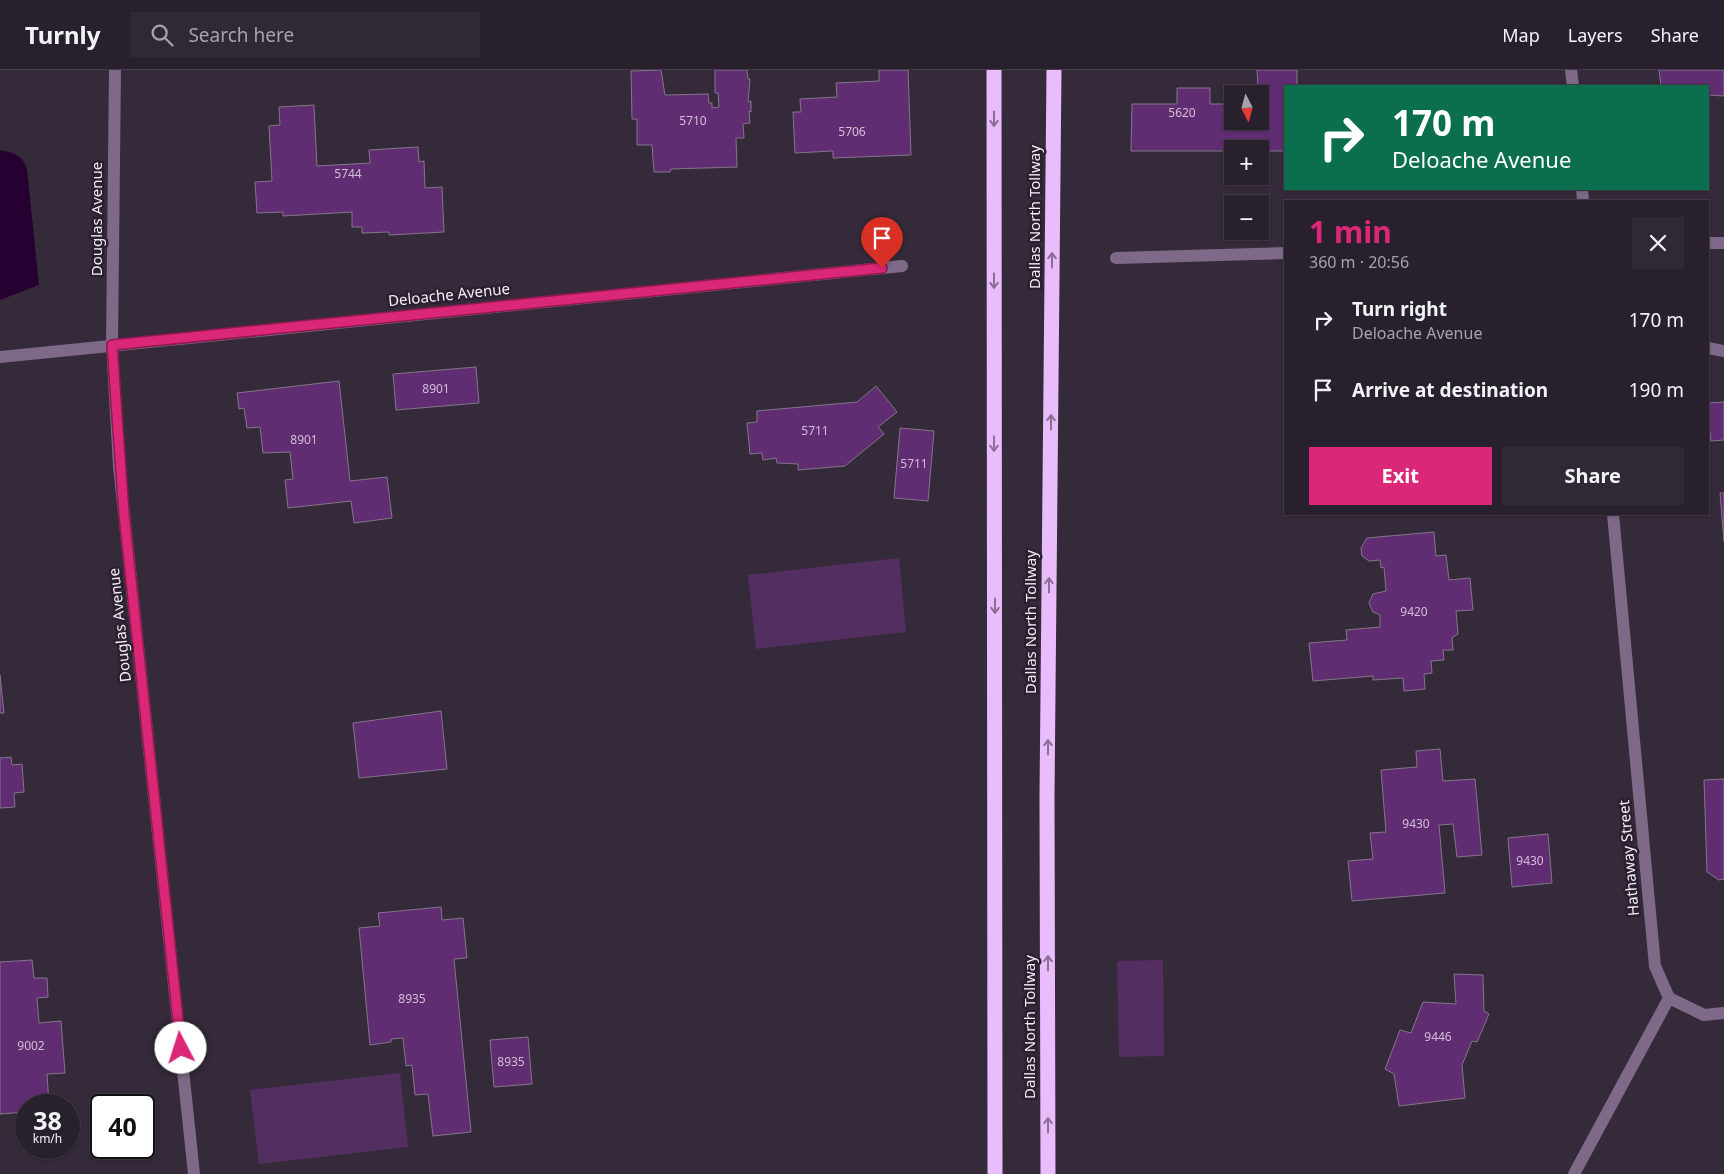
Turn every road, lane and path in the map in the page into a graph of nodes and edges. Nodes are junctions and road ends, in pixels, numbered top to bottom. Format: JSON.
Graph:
{"nodes":[{"id":1,"x":115,"y":70,"type":"edge"},
{"id":2,"x":994,"y":70,"type":"edge"},
{"id":3,"x":1054,"y":70,"type":"edge"},
{"id":4,"x":1571,"y":70,"type":"edge"},
{"id":5,"x":1573,"y":85,"type":"edge"},
{"id":6,"x":1709,"y":243,"type":"edge"},
{"id":7,"x":1724,"y":243,"type":"edge"},
{"id":8,"x":1284,"y":253,"type":"edge"},
{"id":9,"x":1116,"y":258,"type":"dead end"},
{"id":10,"x":902,"y":266,"type":"dead end"},
{"id":11,"x":112,"y":345,"type":"junction"},
{"id":12,"x":1709,"y":348,"type":"edge"},
{"id":13,"x":1724,"y":351,"type":"edge"},
{"id":14,"x":0,"y":357,"type":"edge"},
{"id":15,"x":1613,"y":515,"type":"edge"},
{"id":16,"x":1669,"y":998,"type":"junction"},
{"id":17,"x":1724,"y":1013,"type":"edge"},
{"id":18,"x":194,"y":1174,"type":"edge"},
{"id":19,"x":995,"y":1174,"type":"edge"},
{"id":20,"x":1048,"y":1174,"type":"edge"},
{"id":21,"x":1574,"y":1174,"type":"edge"}],
"edges":[{"from":1,"to":11,"type":"street","name":"Douglas Avenue"},
{"from":2,"to":19,"type":"highway","one_way":true},
{"from":20,"to":3,"type":"highway","name":"Dallas North Tollway","one_way":true},
{"from":4,"to":5,"type":"street"},
{"from":6,"to":7,"type":"street"},
{"from":8,"to":9,"type":"street"},
{"from":10,"to":11,"type":"street","name":"Deloache Avenue"},
{"from":11,"to":14,"type":"street","name":"Deloache Avenue"},
{"from":11,"to":18,"type":"street","name":"Douglas Avenue"},
{"from":12,"to":13,"type":"street"},
{"from":15,"to":16,"type":"street","name":"Hathaway Street"},
{"from":16,"to":17,"type":"street"},
{"from":16,"to":21,"type":"street"}]}
